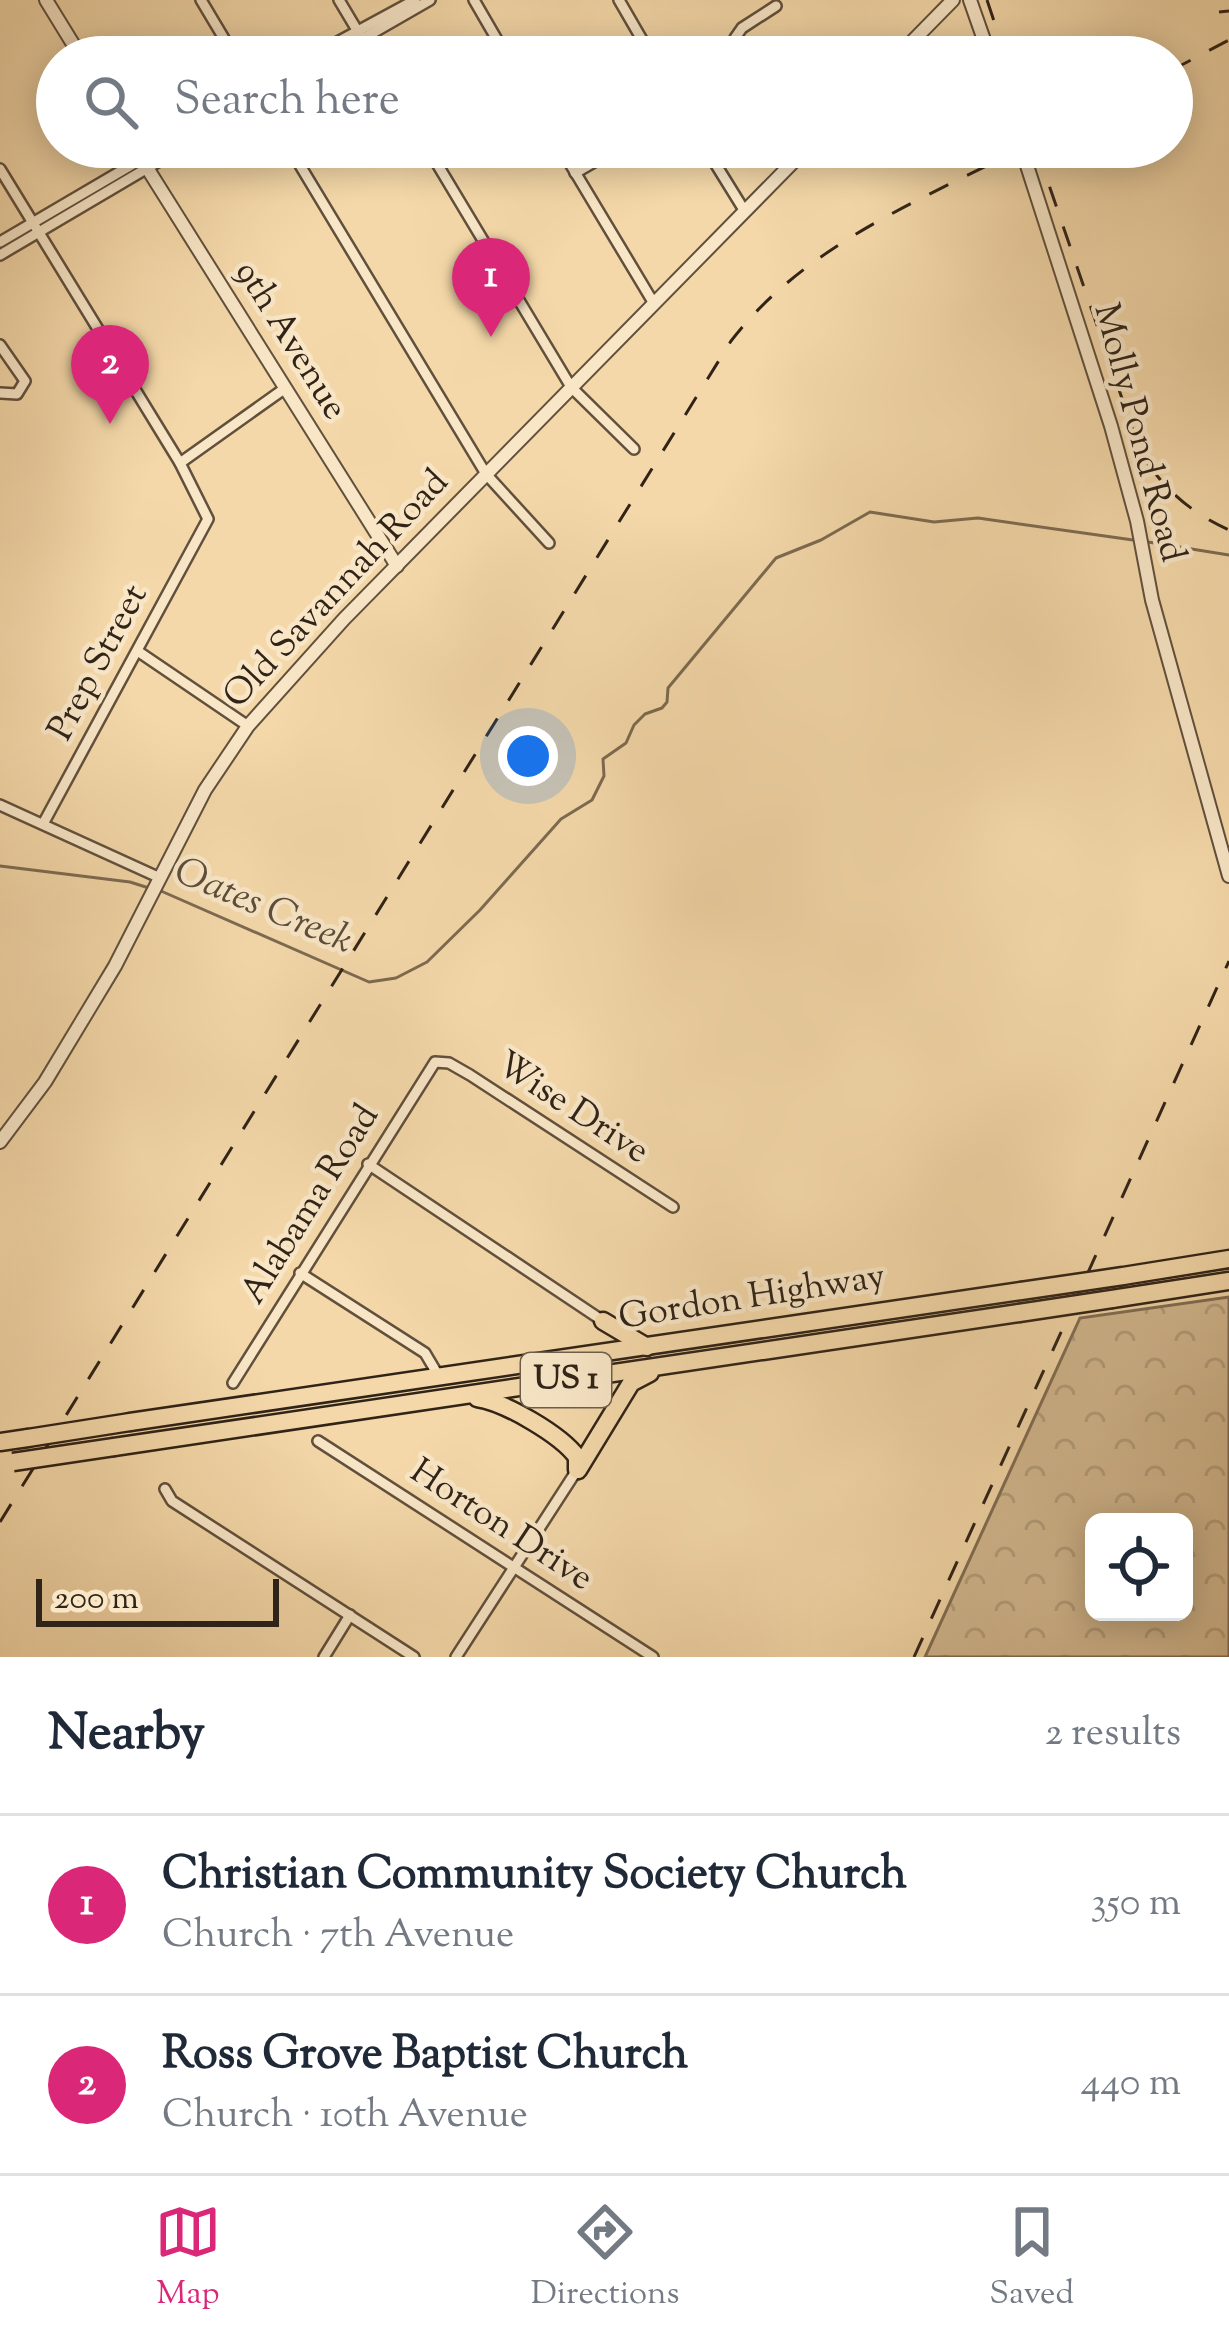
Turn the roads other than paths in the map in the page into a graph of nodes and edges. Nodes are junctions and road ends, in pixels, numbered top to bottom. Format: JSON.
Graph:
{"nodes":[{"id":1,"x":46,"y":0,"type":"edge"},
{"id":2,"x":201,"y":0,"type":"edge"},
{"id":3,"x":338,"y":0,"type":"edge"},
{"id":4,"x":416,"y":0,"type":"edge"},
{"id":5,"x":430,"y":0,"type":"edge"},
{"id":6,"x":474,"y":0,"type":"edge"},
{"id":7,"x":619,"y":0,"type":"edge"},
{"id":8,"x":952,"y":0,"type":"edge"},
{"id":9,"x":970,"y":0,"type":"edge"},
{"id":10,"x":776,"y":6,"type":"dead end"},
{"id":11,"x":359,"y":34,"type":"junction"},
{"id":12,"x":67,"y":36,"type":"edge"},
{"id":13,"x":222,"y":36,"type":"edge"},
{"id":14,"x":355,"y":36,"type":"edge"},
{"id":15,"x":357,"y":36,"type":"edge"},
{"id":16,"x":495,"y":36,"type":"edge"},
{"id":17,"x":640,"y":36,"type":"edge"},
{"id":18,"x":736,"y":36,"type":"edge"},
{"id":19,"x":917,"y":36,"type":"edge"},
{"id":20,"x":983,"y":36,"type":"edge"},
{"id":21,"x":126,"y":168,"type":"edge"},
{"id":22,"x":147,"y":168,"type":"edge"},
{"id":23,"x":302,"y":168,"type":"edge"},
{"id":24,"x":440,"y":168,"type":"edge"},
{"id":25,"x":572,"y":168,"type":"edge"},
{"id":26,"x":584,"y":168,"type":"edge"},
{"id":27,"x":718,"y":168,"type":"edge"},
{"id":28,"x":787,"y":168,"type":"edge"},
{"id":29,"x":1028,"y":168,"type":"edge"},
{"id":30,"x":0,"y":170,"type":"edge"},
{"id":31,"x":575,"y":173,"type":"junction"},
{"id":32,"x":744,"y":210,"type":"junction"},
{"id":33,"x":36,"y":227,"type":"junction"},
{"id":34,"x":0,"y":242,"type":"edge"},
{"id":35,"x":0,"y":255,"type":"edge"},
{"id":36,"x":653,"y":302,"type":"junction"},
{"id":37,"x":0,"y":345,"type":"edge"},
{"id":38,"x":571,"y":387,"type":"junction"},
{"id":39,"x":284,"y":389,"type":"junction"},
{"id":40,"x":0,"y":393,"type":"edge"},
{"id":41,"x":634,"y":449,"type":"dead end"},
{"id":42,"x":179,"y":463,"type":"junction"},
{"id":43,"x":486,"y":474,"type":"junction"},
{"id":44,"x":549,"y":543,"type":"dead end"},
{"id":45,"x":397,"y":566,"type":"junction"},
{"id":46,"x":139,"y":652,"type":"junction"},
{"id":47,"x":248,"y":725,"type":"junction"},
{"id":48,"x":0,"y":805,"type":"edge"},
{"id":49,"x":43,"y":824,"type":"junction"},
{"id":50,"x":1229,"y":877,"type":"edge"},
{"id":51,"x":154,"y":886,"type":"junction"},
{"id":52,"x":439,"y":1061,"type":"joint"},
{"id":53,"x":0,"y":1142,"type":"edge"},
{"id":54,"x":368,"y":1164,"type":"junction"},
{"id":55,"x":673,"y":1207,"type":"dead end"},
{"id":56,"x":1229,"y":1259,"type":"edge"},
{"id":57,"x":300,"y":1273,"type":"junction"},
{"id":58,"x":1229,"y":1281,"type":"edge"},
{"id":59,"x":603,"y":1321,"type":"junction"},
{"id":60,"x":647,"y":1347,"type":"junction"},
{"id":61,"x":591,"y":1356,"type":"junction"},
{"id":62,"x":666,"y":1364,"type":"junction"},
{"id":63,"x":438,"y":1376,"type":"junction"},
{"id":64,"x":233,"y":1383,"type":"dead end"},
{"id":65,"x":464,"y":1395,"type":"junction"},
{"id":66,"x":318,"y":1441,"type":"dead end"},
{"id":67,"x":0,"y":1442,"type":"edge"},
{"id":68,"x":6,"y":1463,"type":"edge"},
{"id":69,"x":577,"y":1470,"type":"junction"},
{"id":70,"x":165,"y":1489,"type":"dead end"},
{"id":71,"x":516,"y":1569,"type":"junction"},
{"id":72,"x":350,"y":1615,"type":"junction"},
{"id":73,"x":324,"y":1657,"type":"edge"},
{"id":74,"x":414,"y":1657,"type":"edge"},
{"id":75,"x":456,"y":1657,"type":"edge"},
{"id":76,"x":653,"y":1657,"type":"edge"}],
"edges":[{"from":1,"to":12,"type":"street"},
{"from":2,"to":13,"type":"street"},
{"from":3,"to":11,"type":"street"},
{"from":4,"to":11,"type":"street"},
{"from":5,"to":11,"type":"street"},
{"from":6,"to":16,"type":"street"},
{"from":7,"to":17,"type":"street"},
{"from":8,"to":19,"type":"street"},
{"from":9,"to":20,"type":"street"},
{"from":10,"to":18,"type":"street"},
{"from":11,"to":14,"type":"street"},
{"from":11,"to":15,"type":"street"},
{"from":21,"to":33,"type":"street"},
{"from":22,"to":39,"type":"street","name":"9th Avenue"},
{"from":23,"to":43,"type":"street"},
{"from":24,"to":38,"type":"street"},
{"from":25,"to":31,"type":"street"},
{"from":26,"to":31,"type":"street"},
{"from":27,"to":32,"type":"street"},
{"from":28,"to":32,"type":"street","name":"Old Savannah Road"},
{"from":29,"to":50,"type":"street","name":"Molly Pond Road"},
{"from":30,"to":33,"type":"street"},
{"from":31,"to":36,"type":"street"},
{"from":32,"to":36,"type":"street","name":"Old Savannah Road"},
{"from":33,"to":34,"type":"street"},
{"from":33,"to":35,"type":"street"},
{"from":33,"to":42,"type":"street"},
{"from":36,"to":38,"type":"street","name":"Old Savannah Road"},
{"from":37,"to":40,"type":"street"},
{"from":38,"to":41,"type":"street"},
{"from":38,"to":43,"type":"street","name":"Old Savannah Road"},
{"from":39,"to":42,"type":"street"},
{"from":39,"to":45,"type":"street","name":"9th Avenue"},
{"from":42,"to":46,"type":"street","name":"Prep Street"},
{"from":43,"to":44,"type":"street"},
{"from":43,"to":45,"type":"street","name":"Old Savannah Road"},
{"from":45,"to":47,"type":"street","name":"Old Savannah Road"},
{"from":46,"to":47,"type":"street"},
{"from":46,"to":49,"type":"street","name":"Prep Street"},
{"from":47,"to":51,"type":"street","name":"Old Savannah Road"},
{"from":48,"to":49,"type":"street"},
{"from":49,"to":51,"type":"street"},
{"from":51,"to":53,"type":"street","name":"Old Savannah Road"},
{"from":52,"to":54,"type":"street","name":"Alabama Road"},
{"from":52,"to":55,"type":"street","name":"Wise Drive"},
{"from":54,"to":57,"type":"street","name":"Alabama Road"},
{"from":54,"to":59,"type":"street"},
{"from":56,"to":60,"type":"highway","name":"Gordon Highway","number":"US 1","bridge":true},
{"from":57,"to":63,"type":"street"},
{"from":57,"to":64,"type":"street","name":"Alabama Road"},
{"from":58,"to":62,"type":"highway","name":"Gordon Highway","number":"US 1","bridge":true},
{"from":59,"to":60,"type":"highway"},
{"from":59,"to":61,"type":"highway"},
{"from":60,"to":61,"type":"highway","name":"Gordon Highway","number":"US 1"},
{"from":61,"to":63,"type":"highway","name":"Gordon Highway","number":"US 1"},
{"from":62,"to":65,"type":"highway","name":"Gordon Highway","number":"US 1"},
{"from":62,"to":69,"type":"highway"},
{"from":63,"to":67,"type":"highway","name":"Gordon Highway","number":"US 1","bridge":true},
{"from":65,"to":68,"type":"highway","name":"Gordon Highway","number":"US 1","bridge":true},
{"from":65,"to":69,"type":"highway"},
{"from":66,"to":71,"type":"street","name":"Horton Drive"},
{"from":69,"to":71,"type":"street"},
{"from":70,"to":72,"type":"street"},
{"from":71,"to":75,"type":"street"},
{"from":71,"to":76,"type":"street","name":"Horton Drive"},
{"from":72,"to":73,"type":"street"},
{"from":72,"to":74,"type":"street"}]}
